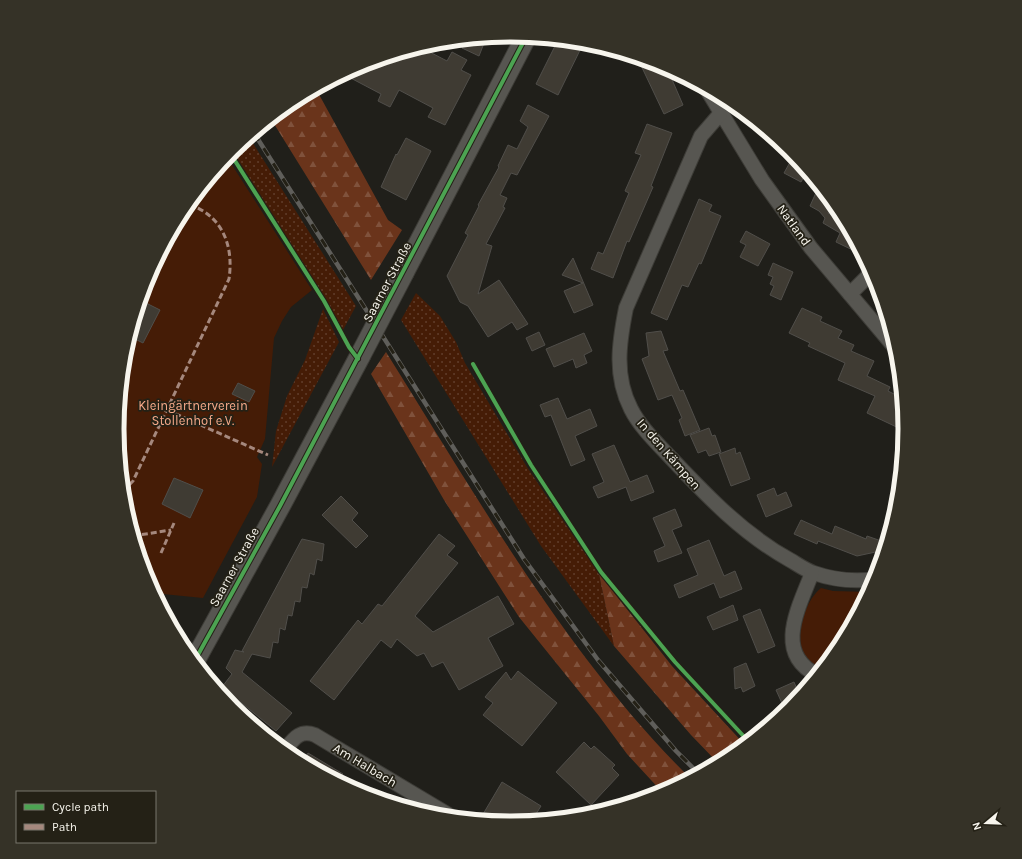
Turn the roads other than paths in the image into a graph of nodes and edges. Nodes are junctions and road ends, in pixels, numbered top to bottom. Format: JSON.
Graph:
{"nodes":[{"id":1,"x":523,"y":42,"type":"edge"},
{"id":2,"x":711,"y":98,"type":"edge"},
{"id":3,"x":720,"y":114,"type":"junction"},
{"id":4,"x":867,"y":277,"type":"edge"},
{"id":5,"x":850,"y":294,"type":"junction"},
{"id":6,"x":887,"y":338,"type":"edge"},
{"id":7,"x":812,"y":573,"type":"junction"},
{"id":8,"x":868,"y":579,"type":"edge"},
{"id":9,"x":197,"y":656,"type":"edge"},
{"id":10,"x":812,"y":673,"type":"edge"},
{"id":11,"x":288,"y":746,"type":"edge"},
{"id":12,"x":441,"y":811,"type":"edge"}],
"edges":[{"from":1,"to":9,"type":"main road","name":"Saarner Straße","bridge":true},
{"from":2,"to":3,"type":"street","name":"Natland"},
{"from":3,"to":5,"type":"street","name":"Natland"},
{"from":3,"to":7,"type":"street","name":"In den Kämpen"},
{"from":4,"to":5,"type":"street"},
{"from":5,"to":6,"type":"street","name":"Natland"},
{"from":7,"to":8,"type":"street","name":"In den Kämpen"},
{"from":7,"to":10,"type":"street"},
{"from":11,"to":12,"type":"street","name":"Am Halbach"}]}
